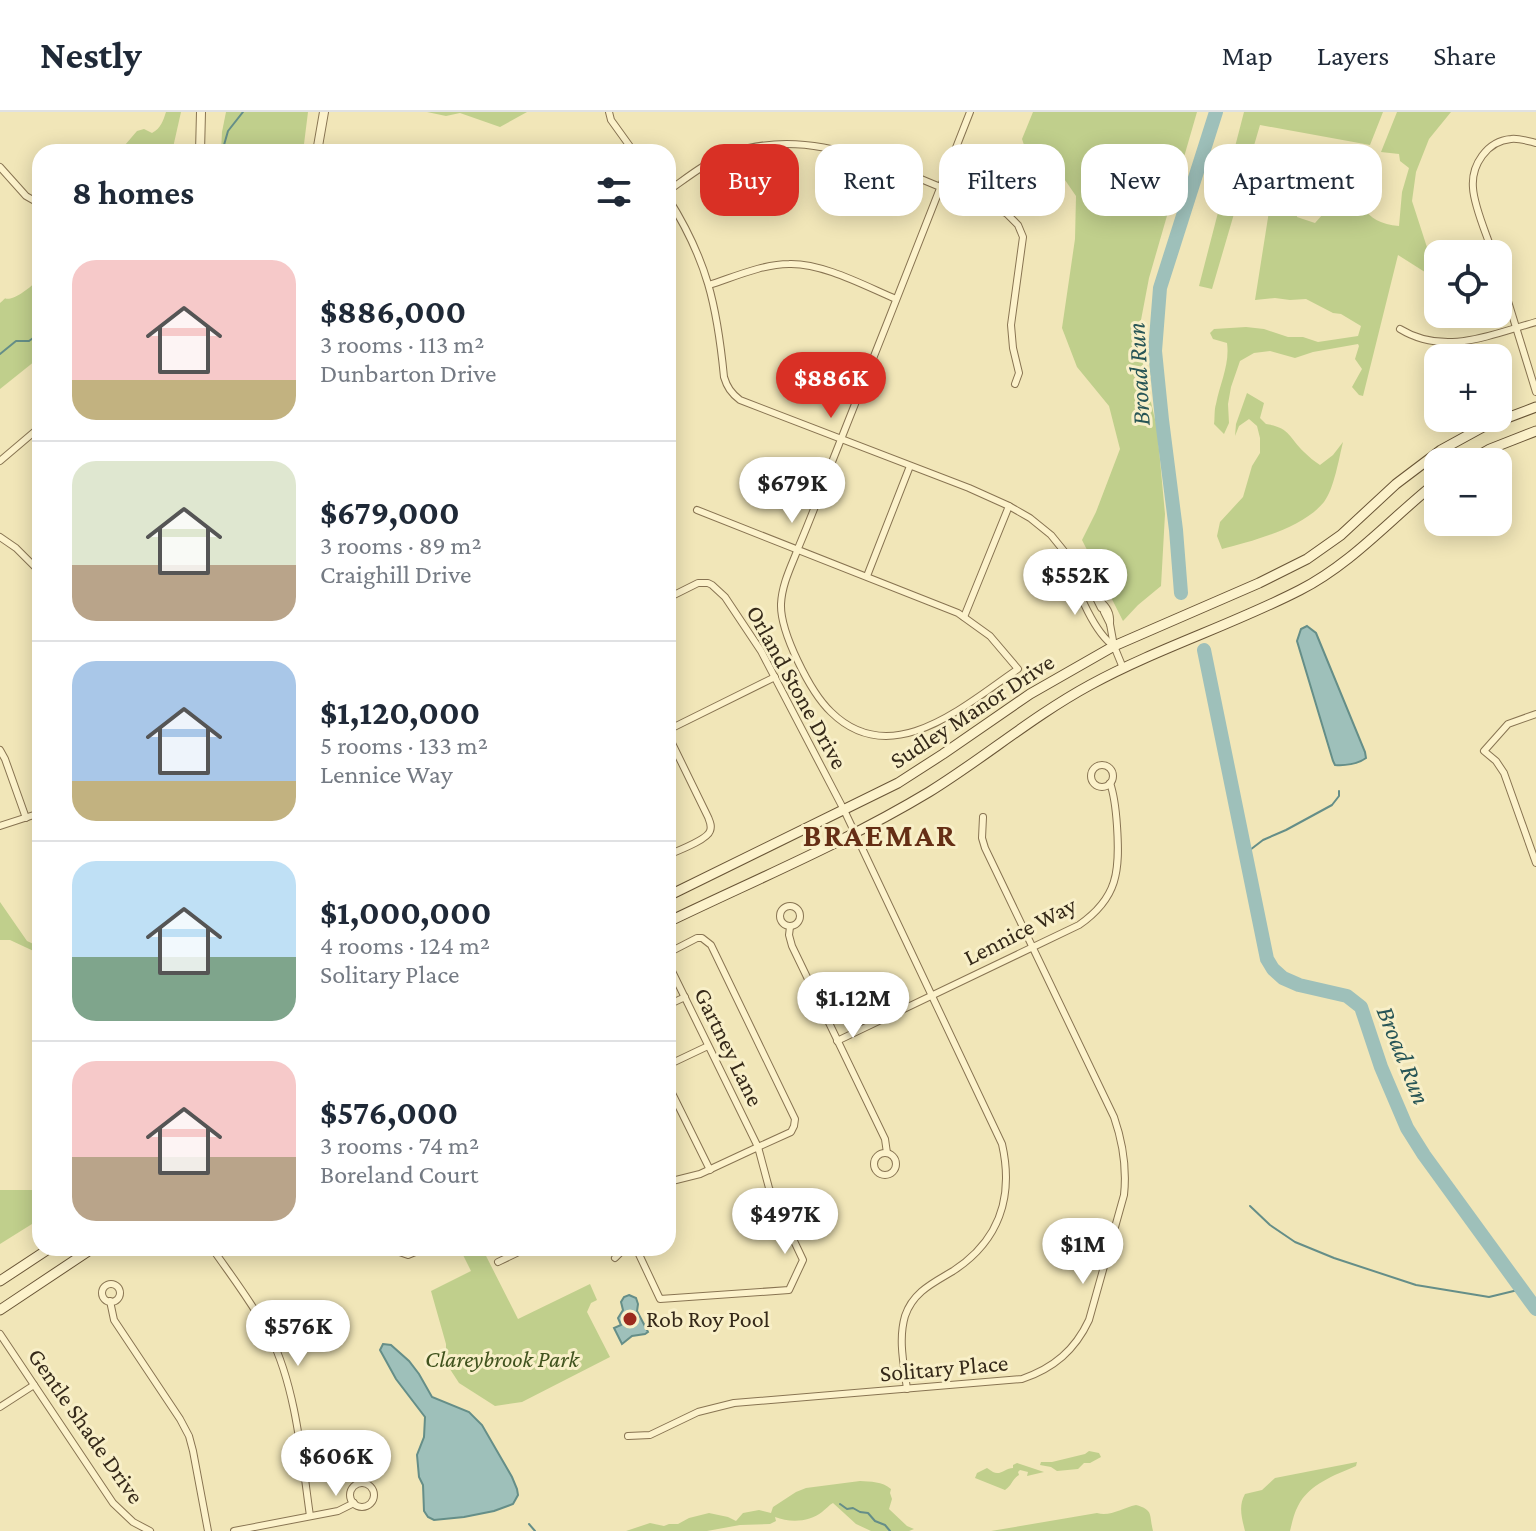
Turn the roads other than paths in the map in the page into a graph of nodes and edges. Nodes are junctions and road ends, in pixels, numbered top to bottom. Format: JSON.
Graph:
{"nodes":[{"id":1,"x":201,"y":112,"type":"edge"},
{"id":2,"x":324,"y":112,"type":"edge"},
{"id":3,"x":609,"y":112,"type":"edge"},
{"id":4,"x":970,"y":112,"type":"edge"},
{"id":5,"x":1536,"y":143,"type":"edge"},
{"id":6,"x":200,"y":144,"type":"edge"},
{"id":7,"x":318,"y":144,"type":"edge"},
{"id":8,"x":628,"y":144,"type":"edge"},
{"id":9,"x":957,"y":144,"type":"edge"},
{"id":10,"x":0,"y":167,"type":"edge"},
{"id":11,"x":676,"y":185,"type":"edge"},
{"id":12,"x":939,"y":187,"type":"edge"},
{"id":13,"x":939,"y":190,"type":"edge"},
{"id":14,"x":32,"y":199,"type":"edge"},
{"id":15,"x":676,"y":212,"type":"edge"},
{"id":16,"x":1010,"y":216,"type":"edge"},
{"id":17,"x":1489,"y":240,"type":"edge"},
{"id":18,"x":709,"y":285,"type":"junction"},
{"id":19,"x":896,"y":299,"type":"junction"},
{"id":20,"x":1512,"y":314,"type":"edge"},
{"id":21,"x":1536,"y":322,"type":"edge"},
{"id":22,"x":1516,"y":327,"type":"junction"},
{"id":23,"x":1400,"y":329,"type":"dead end"},
{"id":24,"x":1015,"y":384,"type":"dead end"},
{"id":25,"x":1536,"y":392,"type":"edge"},
{"id":26,"x":1536,"y":407,"type":"edge"},
{"id":27,"x":1536,"y":431,"type":"edge"},
{"id":28,"x":32,"y":433,"type":"edge"},
{"id":29,"x":841,"y":440,"type":"junction"},
{"id":30,"x":1493,"y":448,"type":"edge"},
{"id":31,"x":0,"y":461,"type":"edge"},
{"id":32,"x":910,"y":466,"type":"junction"},
{"id":33,"x":1424,"y":492,"type":"edge"},
{"id":34,"x":1009,"y":506,"type":"junction"},
{"id":35,"x":697,"y":510,"type":"dead end"},
{"id":36,"x":0,"y":537,"type":"edge"},
{"id":37,"x":798,"y":549,"type":"junction"},
{"id":38,"x":32,"y":564,"type":"edge"},
{"id":39,"x":1075,"y":570,"type":"junction"},
{"id":40,"x":867,"y":576,"type":"junction"},
{"id":41,"x":676,"y":594,"type":"edge"},
{"id":42,"x":1096,"y":597,"type":"junction"},
{"id":43,"x":964,"y":617,"type":"junction"},
{"id":44,"x":1110,"y":624,"type":"junction"},
{"id":45,"x":1114,"y":646,"type":"junction"},
{"id":46,"x":1123,"y":668,"type":"junction"},
{"id":47,"x":775,"y":677,"type":"junction"},
{"id":48,"x":1536,"y":714,"type":"edge"},
{"id":49,"x":676,"y":728,"type":"edge"},
{"id":50,"x":676,"y":749,"type":"edge"},
{"id":51,"x":0,"y":750,"type":"edge"},
{"id":52,"x":1110,"y":783,"type":"dead end"},
{"id":53,"x":844,"y":810,"type":"junction"},
{"id":54,"x":32,"y":816,"type":"edge"},
{"id":55,"x":983,"y":817,"type":"dead end"},
{"id":56,"x":26,"y":818,"type":"junction"},
{"id":57,"x":0,"y":826,"type":"edge"},
{"id":58,"x":855,"y":832,"type":"junction"},
{"id":59,"x":676,"y":851,"type":"edge"},
{"id":60,"x":1536,"y":863,"type":"edge"},
{"id":61,"x":676,"y":892,"type":"edge"},
{"id":62,"x":676,"y":918,"type":"edge"},
{"id":63,"x":790,"y":927,"type":"dead end"},
{"id":64,"x":1033,"y":948,"type":"junction"},
{"id":65,"x":676,"y":949,"type":"edge"},
{"id":66,"x":676,"y":979,"type":"edge"},
{"id":67,"x":933,"y":996,"type":"junction"},
{"id":68,"x":685,"y":997,"type":"junction"},
{"id":69,"x":676,"y":1001,"type":"edge"},
{"id":70,"x":837,"y":1041,"type":"junction"},
{"id":71,"x":708,"y":1046,"type":"junction"},
{"id":72,"x":676,"y":1061,"type":"edge"},
{"id":73,"x":676,"y":1101,"type":"edge"},
{"id":74,"x":758,"y":1147,"type":"junction"},
{"id":75,"x":887,"y":1153,"type":"dead end"},
{"id":76,"x":710,"y":1170,"type":"junction"},
{"id":77,"x":676,"y":1180,"type":"edge"},
{"id":78,"x":38,"y":1256,"type":"edge"},
{"id":79,"x":81,"y":1256,"type":"edge"},
{"id":80,"x":217,"y":1256,"type":"edge"},
{"id":81,"x":510,"y":1256,"type":"edge"},
{"id":82,"x":640,"y":1256,"type":"edge"},
{"id":83,"x":498,"y":1262,"type":"dead end"},
{"id":84,"x":0,"y":1281,"type":"edge"},
{"id":85,"x":110,"y":1301,"type":"dead end"},
{"id":86,"x":0,"y":1310,"type":"edge"},
{"id":87,"x":0,"y":1334,"type":"edge"},
{"id":88,"x":34,"y":1385,"type":"junction"},
{"id":89,"x":907,"y":1389,"type":"junction"},
{"id":90,"x":0,"y":1407,"type":"edge"},
{"id":91,"x":628,"y":1436,"type":"dead end"},
{"id":92,"x":354,"y":1503,"type":"dead end"},
{"id":93,"x":310,"y":1516,"type":"junction"},
{"id":94,"x":150,"y":1531,"type":"edge"},
{"id":95,"x":208,"y":1531,"type":"edge"},
{"id":96,"x":234,"y":1531,"type":"edge"}],
"edges":[{"from":1,"to":6,"type":"street"},
{"from":2,"to":7,"type":"street"},
{"from":3,"to":8,"type":"street"},
{"from":4,"to":9,"type":"street"},
{"from":5,"to":17,"type":"street"},
{"from":10,"to":14,"type":"street"},
{"from":11,"to":12,"type":"street"},
{"from":13,"to":19,"type":"street"},
{"from":15,"to":18,"type":"street"},
{"from":16,"to":24,"type":"street"},
{"from":18,"to":19,"type":"street"},
{"from":18,"to":29,"type":"street"},
{"from":19,"to":29,"type":"street"},
{"from":20,"to":22,"type":"street"},
{"from":21,"to":22,"type":"street"},
{"from":22,"to":23,"type":"street"},
{"from":22,"to":25,"type":"street"},
{"from":26,"to":45,"type":"main road","name":"Sudley Manor Drive"},
{"from":27,"to":30,"type":"main road"},
{"from":28,"to":31,"type":"street"},
{"from":29,"to":32,"type":"street"},
{"from":29,"to":37,"type":"street"},
{"from":32,"to":34,"type":"street"},
{"from":32,"to":40,"type":"street"},
{"from":33,"to":46,"type":"main road","name":"Sudley Manor Drive"},
{"from":34,"to":39,"type":"street"},
{"from":34,"to":43,"type":"street"},
{"from":35,"to":37,"type":"street"},
{"from":36,"to":38,"type":"street"},
{"from":37,"to":40,"type":"street"},
{"from":37,"to":43,"type":"street"},
{"from":39,"to":42,"type":"street"},
{"from":39,"to":45,"type":"street"},
{"from":40,"to":43,"type":"street"},
{"from":41,"to":47,"type":"street","name":"Orland Stone Drive"},
{"from":42,"to":44,"type":"street"},
{"from":42,"to":44,"type":"street"},
{"from":44,"to":45,"type":"street"},
{"from":45,"to":46,"type":"street"},
{"from":45,"to":53,"type":"main road","name":"Sudley Manor Drive"},
{"from":46,"to":58,"type":"main road","name":"Sudley Manor Drive"},
{"from":47,"to":49,"type":"street"},
{"from":47,"to":53,"type":"street","name":"Orland Stone Drive"},
{"from":48,"to":60,"type":"street"},
{"from":50,"to":59,"type":"street"},
{"from":51,"to":56,"type":"street"},
{"from":52,"to":64,"type":"street","name":"Lennice Way"},
{"from":53,"to":58,"type":"street","name":"Orland Stone Drive"},
{"from":53,"to":61,"type":"main road","name":"Sudley Manor Drive"},
{"from":54,"to":56,"type":"street"},
{"from":55,"to":64,"type":"street","name":"Solitary Place"},
{"from":56,"to":57,"type":"street"},
{"from":58,"to":62,"type":"main road","name":"Sudley Manor Drive"},
{"from":58,"to":67,"type":"street","name":"Orland Stone Drive"},
{"from":63,"to":70,"type":"street"},
{"from":64,"to":67,"type":"street","name":"Lennice Way"},
{"from":64,"to":89,"type":"street","name":"Solitary Place"},
{"from":65,"to":74,"type":"street"},
{"from":66,"to":68,"type":"street","name":"Gartney Lane"},
{"from":67,"to":70,"type":"street","name":"Lennice Way"},
{"from":67,"to":89,"type":"street","name":"Orland Stone Drive"},
{"from":68,"to":69,"type":"street"},
{"from":68,"to":71,"type":"street","name":"Gartney Lane"},
{"from":70,"to":75,"type":"street"},
{"from":71,"to":72,"type":"street"},
{"from":71,"to":74,"type":"street","name":"Gartney Lane"},
{"from":73,"to":76,"type":"street"},
{"from":74,"to":76,"type":"street"},
{"from":74,"to":82,"type":"street","name":"Gartney Lane"},
{"from":76,"to":77,"type":"street"},
{"from":78,"to":84,"type":"main road"},
{"from":79,"to":86,"type":"main road"},
{"from":80,"to":93,"type":"street"},
{"from":81,"to":83,"type":"street"},
{"from":85,"to":95,"type":"street"},
{"from":87,"to":88,"type":"street","name":"Gentle Shade Drive"},
{"from":88,"to":90,"type":"street"},
{"from":88,"to":94,"type":"street","name":"Gentle Shade Drive"},
{"from":89,"to":91,"type":"street","name":"Solitary Place"},
{"from":92,"to":93,"type":"street"},
{"from":93,"to":96,"type":"street"}]}
